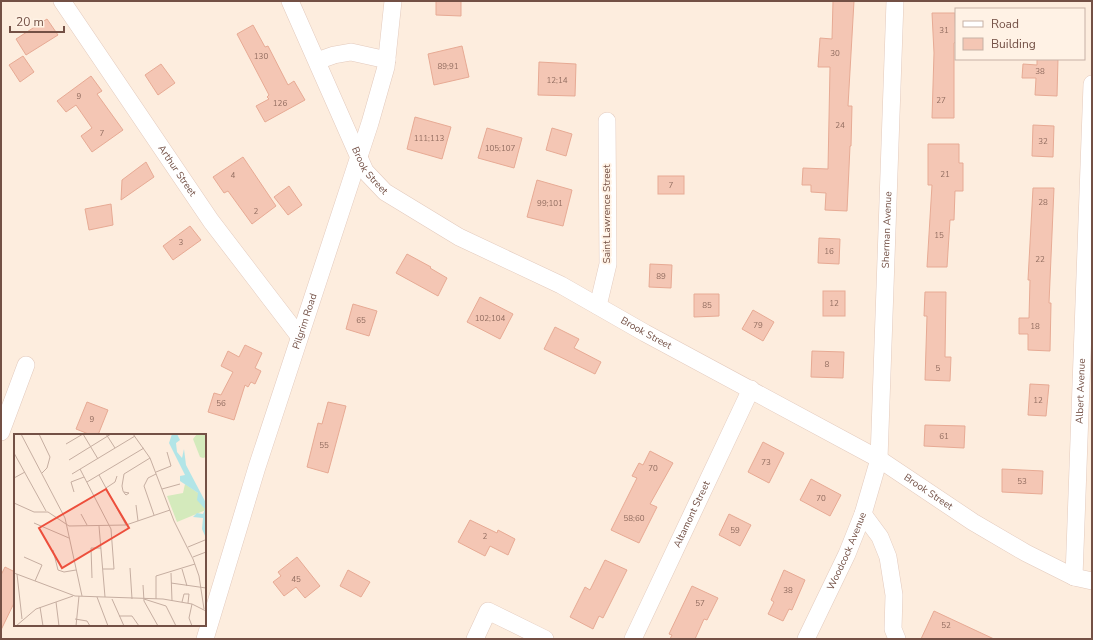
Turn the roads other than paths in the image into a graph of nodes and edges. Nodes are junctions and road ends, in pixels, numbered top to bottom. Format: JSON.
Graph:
{"nodes":[{"id":1,"x":62,"y":1,"type":"edge"},
{"id":2,"x":290,"y":1,"type":"edge"},
{"id":3,"x":393,"y":1,"type":"edge"},
{"id":4,"x":895,"y":1,"type":"edge"},
{"id":5,"x":387,"y":60,"type":"junction"},
{"id":6,"x":317,"y":61,"type":"junction"},
{"id":7,"x":1092,"y":84,"type":"edge"},
{"id":8,"x":607,"y":121,"type":"dead end"},
{"id":9,"x":358,"y":158,"type":"junction"},
{"id":10,"x":598,"y":306,"type":"junction"},
{"id":11,"x":299,"y":336,"type":"junction"},
{"id":12,"x":26,"y":365,"type":"dead end"},
{"id":13,"x":750,"y":389,"type":"junction"},
{"id":14,"x":1,"y":432,"type":"edge"},
{"id":15,"x":879,"y":459,"type":"junction"},
{"id":16,"x":863,"y":514,"type":"junction"},
{"id":17,"x":1074,"y":577,"type":"junction"},
{"id":18,"x":1092,"y":581,"type":"edge"},
{"id":19,"x":206,"y":639,"type":"edge"},
{"id":20,"x":475,"y":639,"type":"edge"},
{"id":21,"x":545,"y":639,"type":"edge"},
{"id":22,"x":634,"y":639,"type":"edge"},
{"id":23,"x":806,"y":639,"type":"edge"},
{"id":24,"x":897,"y":639,"type":"edge"}],
"edges":[{"from":1,"to":11,"type":"street","name":"Arthur Street"},
{"from":2,"to":6,"type":"street","name":"Brook Street"},
{"from":3,"to":5,"type":"street","name":"Pilgrim Road"},
{"from":4,"to":15,"type":"street","name":"Sherman Avenue"},
{"from":5,"to":6,"type":"street"},
{"from":5,"to":9,"type":"street","name":"Pilgrim Road"},
{"from":6,"to":9,"type":"street","name":"Brook Street"},
{"from":7,"to":17,"type":"street","name":"Albert Avenue"},
{"from":8,"to":10,"type":"street","name":"Saint Lawrence Street"},
{"from":9,"to":10,"type":"street","name":"Brook Street"},
{"from":9,"to":11,"type":"street","name":"Pilgrim Road"},
{"from":10,"to":13,"type":"street","name":"Brook Street"},
{"from":11,"to":19,"type":"street","name":"Pilgrim Road"},
{"from":12,"to":14,"type":"street"},
{"from":13,"to":15,"type":"street","name":"Brook Street"},
{"from":13,"to":22,"type":"street","name":"Altamont Street"},
{"from":15,"to":16,"type":"street","name":"Woodcock Avenue"},
{"from":15,"to":17,"type":"street","name":"Brook Street"},
{"from":16,"to":23,"type":"street","name":"Woodcock Avenue"},
{"from":16,"to":24,"type":"street"},
{"from":17,"to":18,"type":"street","name":"Brook Street"},
{"from":20,"to":21,"type":"street"}]}
